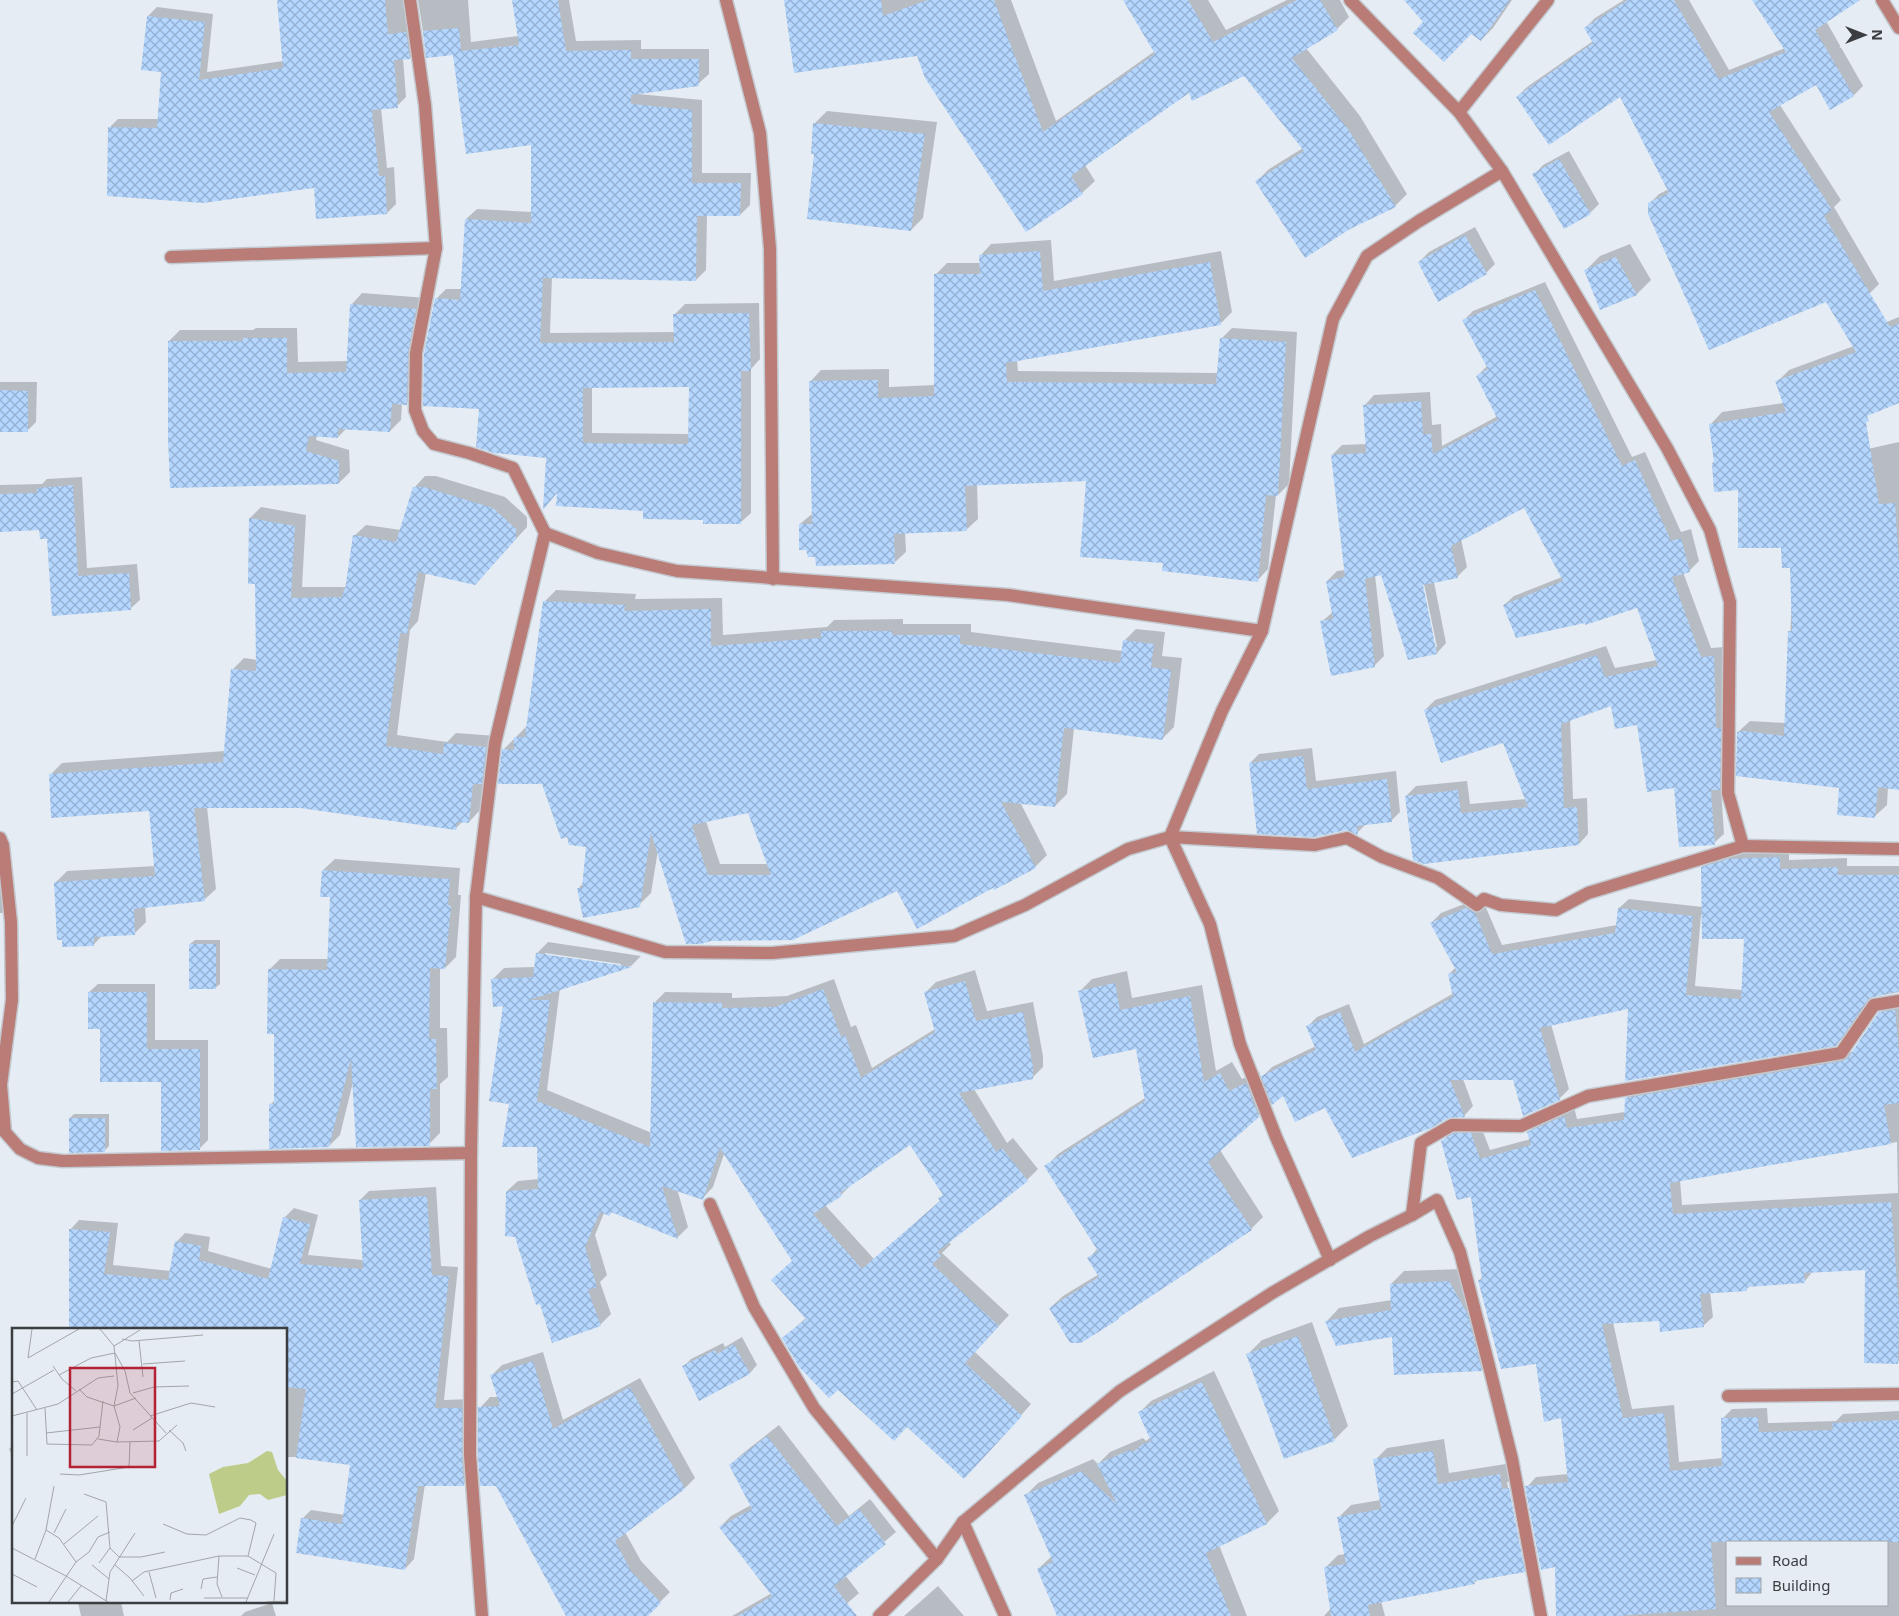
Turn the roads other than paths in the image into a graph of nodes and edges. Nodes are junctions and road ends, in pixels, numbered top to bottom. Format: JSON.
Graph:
{"nodes":[{"id":1,"x":410,"y":0,"type":"edge"},
{"id":2,"x":726,"y":0,"type":"edge"},
{"id":3,"x":1350,"y":0,"type":"edge"},
{"id":4,"x":1548,"y":0,"type":"edge"},
{"id":5,"x":1882,"y":0,"type":"edge"},
{"id":6,"x":1899,"y":28,"type":"edge"},
{"id":7,"x":1459,"y":112,"type":"junction"},
{"id":8,"x":1502,"y":171,"type":"junction"},
{"id":9,"x":436,"y":248,"type":"junction"},
{"id":10,"x":171,"y":257,"type":"dead end"},
{"id":11,"x":545,"y":533,"type":"junction"},
{"id":12,"x":773,"y":580,"type":"junction"},
{"id":13,"x":1262,"y":631,"type":"junction"},
{"id":14,"x":1170,"y":837,"type":"junction"},
{"id":15,"x":0,"y":838,"type":"edge"},
{"id":16,"x":1743,"y":846,"type":"junction"},
{"id":17,"x":1899,"y":849,"type":"edge"},
{"id":18,"x":476,"y":897,"type":"junction"},
{"id":19,"x":1899,"y":1001,"type":"edge"},
{"id":20,"x":471,"y":1153,"type":"junction"},
{"id":21,"x":710,"y":1204,"type":"dead end"},
{"id":22,"x":1412,"y":1215,"type":"junction"},
{"id":23,"x":1330,"y":1260,"type":"junction"},
{"id":24,"x":1899,"y":1394,"type":"edge"},
{"id":25,"x":1728,"y":1396,"type":"dead end"},
{"id":26,"x":963,"y":1522,"type":"junction"},
{"id":27,"x":937,"y":1559,"type":"junction"},
{"id":28,"x":482,"y":1616,"type":"edge"},
{"id":29,"x":879,"y":1616,"type":"edge"},
{"id":30,"x":1006,"y":1616,"type":"edge"},
{"id":31,"x":1541,"y":1616,"type":"edge"}],
"edges":[{"from":1,"to":9,"type":"street"},
{"from":2,"to":12,"type":"street"},
{"from":3,"to":7,"type":"street"},
{"from":4,"to":7,"type":"street"},
{"from":5,"to":6,"type":"street"},
{"from":7,"to":8,"type":"street"},
{"from":8,"to":13,"type":"street"},
{"from":8,"to":16,"type":"street"},
{"from":9,"to":10,"type":"street"},
{"from":9,"to":11,"type":"street"},
{"from":11,"to":12,"type":"street"},
{"from":11,"to":18,"type":"street"},
{"from":12,"to":13,"type":"street"},
{"from":13,"to":14,"type":"street"},
{"from":14,"to":16,"type":"street"},
{"from":14,"to":18,"type":"street"},
{"from":14,"to":23,"type":"street"},
{"from":15,"to":20,"type":"street"},
{"from":16,"to":17,"type":"street"},
{"from":18,"to":20,"type":"street"},
{"from":19,"to":22,"type":"street"},
{"from":20,"to":28,"type":"street"},
{"from":21,"to":27,"type":"street"},
{"from":22,"to":23,"type":"street"},
{"from":22,"to":31,"type":"street"},
{"from":23,"to":26,"type":"street"},
{"from":24,"to":25,"type":"street"},
{"from":26,"to":27,"type":"street"},
{"from":26,"to":30,"type":"street"},
{"from":27,"to":29,"type":"street"}]}
